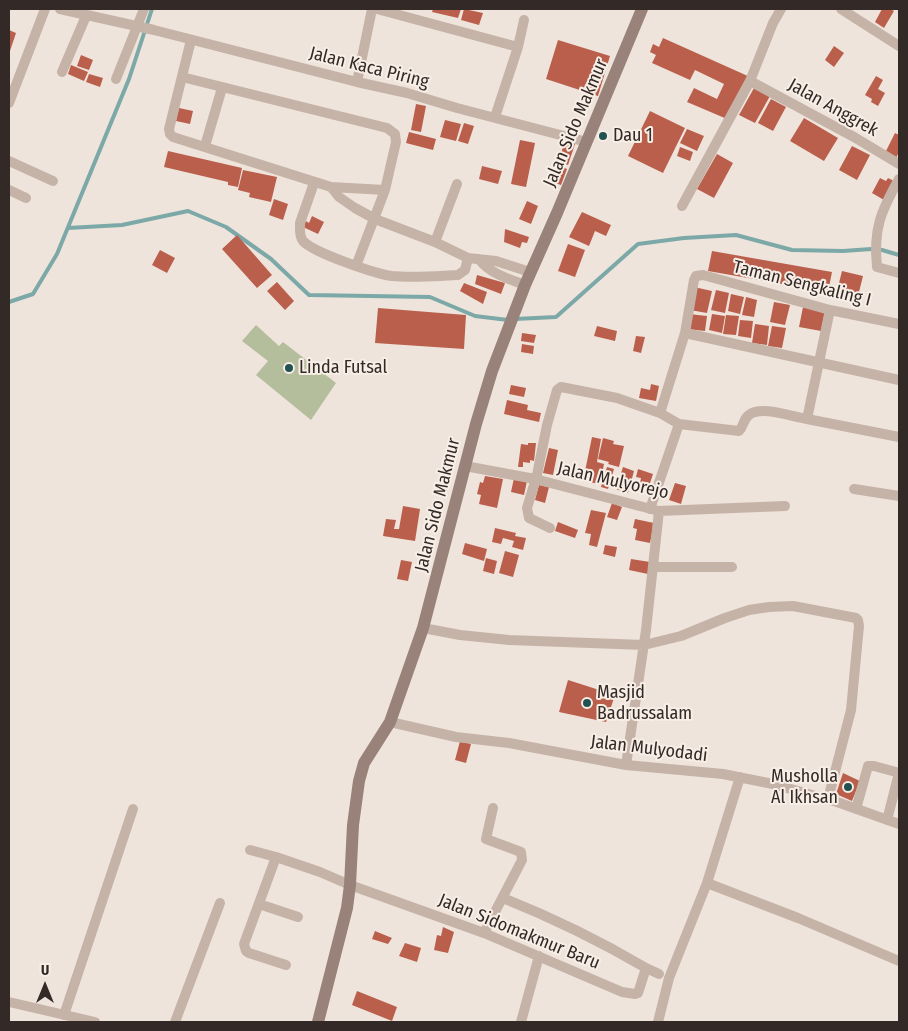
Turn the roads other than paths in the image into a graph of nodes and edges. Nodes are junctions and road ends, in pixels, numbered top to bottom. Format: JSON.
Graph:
{"nodes":[{"id":1,"x":45,"y":9,"type":"edge"},
{"id":2,"x":60,"y":9,"type":"edge"},
{"id":3,"x":144,"y":9,"type":"edge"},
{"id":4,"x":372,"y":9,"type":"edge"},
{"id":5,"x":377,"y":9,"type":"edge"},
{"id":6,"x":642,"y":9,"type":"edge"},
{"id":7,"x":781,"y":9,"type":"edge"},
{"id":8,"x":841,"y":9,"type":"edge"},
{"id":9,"x":86,"y":16,"type":"junction"},
{"id":10,"x":524,"y":20,"type":"dead end"},
{"id":11,"x":139,"y":28,"type":"junction"},
{"id":12,"x":191,"y":40,"type":"junction"},
{"id":13,"x":899,"y":46,"type":"edge"},
{"id":14,"x":518,"y":47,"type":"junction"},
{"id":15,"x":62,"y":72,"type":"dead end"},
{"id":16,"x":182,"y":77,"type":"junction"},
{"id":17,"x":116,"y":79,"type":"dead end"},
{"id":18,"x":750,"y":81,"type":"junction"},
{"id":19,"x":357,"y":82,"type":"junction"},
{"id":20,"x":222,"y":88,"type":"junction"},
{"id":21,"x":9,"y":103,"type":"edge"},
{"id":22,"x":495,"y":118,"type":"junction"},
{"id":23,"x":587,"y":142,"type":"junction"},
{"id":24,"x":205,"y":146,"type":"junction"},
{"id":25,"x":9,"y":161,"type":"edge"},
{"id":26,"x":899,"y":164,"type":"edge"},
{"id":27,"x":899,"y":179,"type":"edge"},
{"id":28,"x":53,"y":181,"type":"dead end"},
{"id":29,"x":314,"y":182,"type":"junction"},
{"id":30,"x":457,"y":184,"type":"dead end"},
{"id":31,"x":331,"y":187,"type":"junction"},
{"id":32,"x":9,"y":190,"type":"edge"},
{"id":33,"x":385,"y":190,"type":"junction"},
{"id":34,"x":26,"y":198,"type":"dead end"},
{"id":35,"x":682,"y":206,"type":"dead end"},
{"id":36,"x":375,"y":219,"type":"junction"},
{"id":37,"x":435,"y":242,"type":"junction"},
{"id":38,"x":468,"y":258,"type":"junction"},
{"id":39,"x":480,"y":259,"type":"junction"},
{"id":40,"x":356,"y":266,"type":"junction"},
{"id":41,"x":530,"y":272,"type":"junction"},
{"id":42,"x":899,"y":273,"type":"edge"},
{"id":43,"x":525,"y":285,"type":"junction"},
{"id":44,"x":830,"y":310,"type":"junction"},
{"id":45,"x":899,"y":324,"type":"edge"},
{"id":46,"x":685,"y":333,"type":"junction"},
{"id":47,"x":818,"y":362,"type":"junction"},
{"id":48,"x":899,"y":380,"type":"edge"},
{"id":49,"x":660,"y":413,"type":"junction"},
{"id":50,"x":807,"y":419,"type":"junction"},
{"id":51,"x":679,"y":424,"type":"junction"},
{"id":52,"x":899,"y":437,"type":"edge"},
{"id":53,"x":466,"y":466,"type":"junction"},
{"id":54,"x":535,"y":479,"type":"junction"},
{"id":55,"x":854,"y":488,"type":"dead end"},
{"id":56,"x":899,"y":496,"type":"edge"},
{"id":57,"x":785,"y":506,"type":"dead end"},
{"id":58,"x":655,"y":510,"type":"junction"},
{"id":59,"x":550,"y":528,"type":"dead end"},
{"id":60,"x":653,"y":567,"type":"junction"},
{"id":61,"x":732,"y":567,"type":"dead end"},
{"id":62,"x":423,"y":628,"type":"junction"},
{"id":63,"x":644,"y":640,"type":"junction"},
{"id":64,"x":390,"y":722,"type":"junction"},
{"id":65,"x":626,"y":765,"type":"junction"},
{"id":66,"x":740,"y":777,"type":"junction"},
{"id":67,"x":828,"y":799,"type":"junction"},
{"id":68,"x":493,"y":808,"type":"dead end"},
{"id":69,"x":133,"y":809,"type":"dead end"},
{"id":70,"x":856,"y":809,"type":"junction"},
{"id":71,"x":887,"y":820,"type":"junction"},
{"id":72,"x":899,"y":824,"type":"edge"},
{"id":73,"x":250,"y":850,"type":"dead end"},
{"id":74,"x":276,"y":857,"type":"junction"},
{"id":75,"x":707,"y":883,"type":"junction"},
{"id":76,"x":350,"y":885,"type":"junction"},
{"id":77,"x":503,"y":898,"type":"junction"},
{"id":78,"x":220,"y":903,"type":"dead end"},
{"id":79,"x":258,"y":904,"type":"junction"},
{"id":80,"x":298,"y":917,"type":"dead end"},
{"id":81,"x":484,"y":933,"type":"junction"},
{"id":82,"x":539,"y":956,"type":"junction"},
{"id":83,"x":898,"y":957,"type":"edge"},
{"id":84,"x":286,"y":965,"type":"dead end"},
{"id":85,"x":646,"y":968,"type":"junction"},
{"id":86,"x":658,"y":974,"type":"dead end"},
{"id":87,"x":9,"y":1002,"type":"edge"},
{"id":88,"x":64,"y":1015,"type":"junction"},
{"id":89,"x":95,"y":1022,"type":"edge"},
{"id":90,"x":175,"y":1022,"type":"edge"},
{"id":91,"x":318,"y":1022,"type":"edge"},
{"id":92,"x":521,"y":1022,"type":"edge"},
{"id":93,"x":658,"y":1022,"type":"edge"}],
"edges":[{"from":1,"to":21,"type":"street"},
{"from":2,"to":9,"type":"street","name":"Jalan Kaca Piring"},
{"from":3,"to":11,"type":"street"},
{"from":4,"to":19,"type":"street"},
{"from":5,"to":14,"type":"street"},
{"from":6,"to":23,"type":"main road","name":"Jalan Sido Makmur"},
{"from":7,"to":18,"type":"street"},
{"from":8,"to":13,"type":"street"},
{"from":9,"to":11,"type":"street","name":"Jalan Kaca Piring"},
{"from":9,"to":15,"type":"street"},
{"from":10,"to":14,"type":"street"},
{"from":11,"to":12,"type":"street","name":"Jalan Kaca Piring"},
{"from":11,"to":17,"type":"street"},
{"from":12,"to":16,"type":"street"},
{"from":12,"to":19,"type":"street","name":"Jalan Kaca Piring"},
{"from":14,"to":22,"type":"street"},
{"from":16,"to":20,"type":"street"},
{"from":16,"to":24,"type":"street"},
{"from":18,"to":26,"type":"street","name":"Jalan Anggrek"},
{"from":18,"to":35,"type":"street"},
{"from":19,"to":22,"type":"street","name":"Jalan Kaca Piring"},
{"from":20,"to":24,"type":"street"},
{"from":20,"to":33,"type":"street"},
{"from":22,"to":23,"type":"street","name":"Jalan Kaca Piring"},
{"from":23,"to":41,"type":"main road","name":"Jalan Sido Makmur"},
{"from":24,"to":29,"type":"street"},
{"from":25,"to":28,"type":"street"},
{"from":27,"to":42,"type":"street"},
{"from":29,"to":31,"type":"street"},
{"from":29,"to":40,"type":"street"},
{"from":30,"to":37,"type":"street"},
{"from":31,"to":33,"type":"street"},
{"from":31,"to":36,"type":"street"},
{"from":32,"to":34,"type":"street"},
{"from":33,"to":36,"type":"street"},
{"from":36,"to":37,"type":"street"},
{"from":36,"to":40,"type":"street"},
{"from":37,"to":38,"type":"street"},
{"from":38,"to":39,"type":"street"},
{"from":38,"to":40,"type":"street"},
{"from":39,"to":41,"type":"street"},
{"from":39,"to":43,"type":"street"},
{"from":41,"to":43,"type":"main road","name":"Jalan Sido Makmur"},
{"from":43,"to":53,"type":"main road","name":"Jalan Sido Makmur"},
{"from":44,"to":45,"type":"street","name":"Taman Sengkaling I"},
{"from":44,"to":46,"type":"street","name":"Taman Sengkaling I"},
{"from":44,"to":47,"type":"street"},
{"from":46,"to":47,"type":"street"},
{"from":46,"to":49,"type":"street"},
{"from":47,"to":48,"type":"street"},
{"from":47,"to":50,"type":"street"},
{"from":49,"to":51,"type":"street"},
{"from":49,"to":54,"type":"street"},
{"from":50,"to":51,"type":"street"},
{"from":50,"to":52,"type":"street"},
{"from":51,"to":58,"type":"street"},
{"from":53,"to":54,"type":"street","name":"Jalan Mulyorejo"},
{"from":53,"to":62,"type":"main road","name":"Jalan Sido Makmur"},
{"from":54,"to":58,"type":"street","name":"Jalan Mulyorejo"},
{"from":54,"to":59,"type":"street"},
{"from":55,"to":56,"type":"street"},
{"from":57,"to":58,"type":"street","name":"Jalan Mulyorejo"},
{"from":58,"to":60,"type":"street"},
{"from":60,"to":61,"type":"street"},
{"from":60,"to":63,"type":"street"},
{"from":62,"to":63,"type":"street"},
{"from":62,"to":64,"type":"main road","name":"Jalan Sido Makmur"},
{"from":63,"to":65,"type":"street"},
{"from":63,"to":67,"type":"street"},
{"from":64,"to":65,"type":"street","name":"Jalan Mulyodadi"},
{"from":64,"to":76,"type":"main road","name":"Jalan Sido Makmur"},
{"from":65,"to":66,"type":"street","name":"Jalan Mulyodadi"},
{"from":66,"to":67,"type":"street","name":"Jalan Mulyodadi"},
{"from":66,"to":75,"type":"street"},
{"from":67,"to":70,"type":"street","name":"Jalan Mulyodadi"},
{"from":68,"to":77,"type":"street"},
{"from":69,"to":88,"type":"street"},
{"from":70,"to":71,"type":"street","name":"Jalan Mulyodadi"},
{"from":70,"to":71,"type":"street"},
{"from":71,"to":72,"type":"street","name":"Jalan Mulyodadi"},
{"from":73,"to":74,"type":"street","name":"Jalan Sidomakmur Baru"},
{"from":74,"to":76,"type":"street","name":"Jalan Sidomakmur Baru"},
{"from":74,"to":79,"type":"street"},
{"from":75,"to":83,"type":"street"},
{"from":75,"to":93,"type":"street"},
{"from":76,"to":81,"type":"street","name":"Jalan Sidomakmur Baru"},
{"from":76,"to":91,"type":"main road","name":"Jalan Sido Makmur"},
{"from":77,"to":81,"type":"street"},
{"from":77,"to":85,"type":"street"},
{"from":78,"to":90,"type":"street"},
{"from":79,"to":80,"type":"street"},
{"from":79,"to":84,"type":"street"},
{"from":81,"to":82,"type":"street","name":"Jalan Sidomakmur Baru"},
{"from":82,"to":85,"type":"street","name":"Jalan Sidomakmur Baru"},
{"from":82,"to":92,"type":"street"},
{"from":85,"to":86,"type":"street"},
{"from":87,"to":88,"type":"street"},
{"from":88,"to":89,"type":"street"}]}
